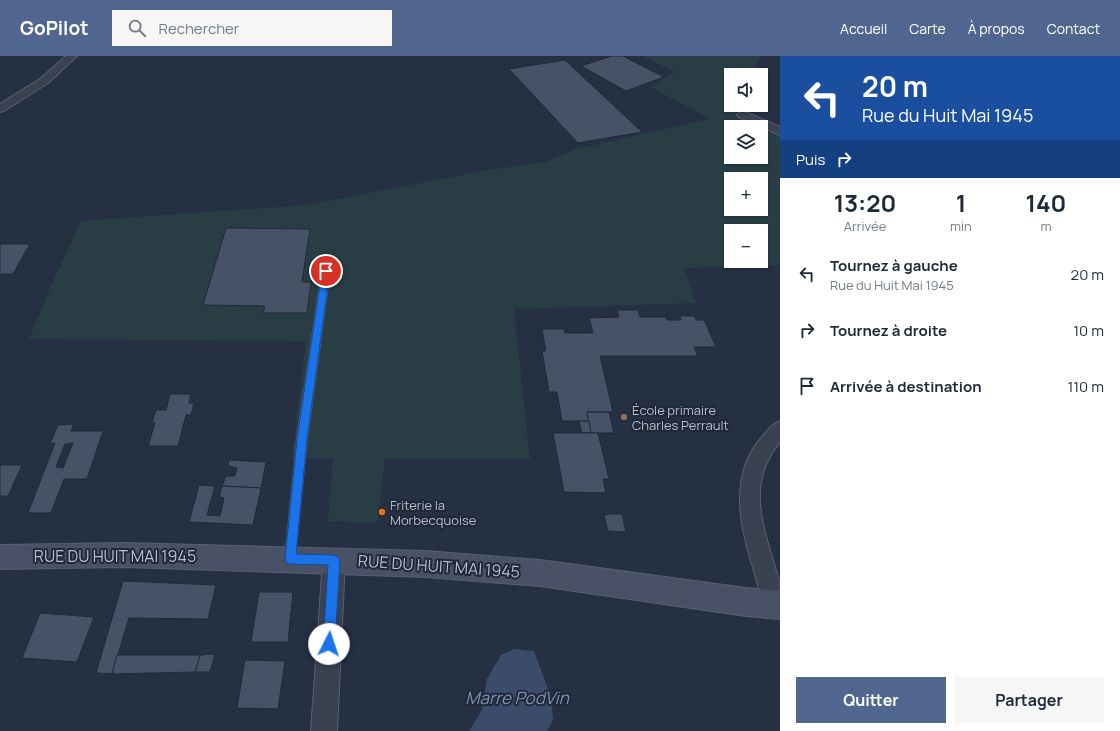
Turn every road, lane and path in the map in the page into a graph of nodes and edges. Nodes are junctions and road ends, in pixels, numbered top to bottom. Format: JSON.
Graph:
{"nodes":[{"id":1,"x":72,"y":56,"type":"edge"},
{"id":2,"x":0,"y":109,"type":"edge"},
{"id":3,"x":743,"y":115,"type":"dead end"},
{"id":4,"x":780,"y":131,"type":"edge"},
{"id":5,"x":326,"y":271,"type":"dead end"},
{"id":6,"x":780,"y":429,"type":"edge"},
{"id":7,"x":0,"y":557,"type":"edge"},
{"id":8,"x":290,"y":559,"type":"junction"},
{"id":9,"x":334,"y":560,"type":"junction"},
{"id":10,"x":778,"y":604,"type":"edge"},
{"id":11,"x":324,"y":731,"type":"edge"}],
"edges":[{"from":1,"to":2,"type":"street"},
{"from":3,"to":4,"type":"street"},
{"from":5,"to":8,"type":"lane"},
{"from":6,"to":10,"type":"street"},
{"from":7,"to":8,"type":"street","name":"RUE DU HUIT MAI 1945"},
{"from":8,"to":9,"type":"street","name":"RUE DU HUIT MAI 1945"},
{"from":9,"to":10,"type":"street","name":"RUE DU HUIT MAI 1945"},
{"from":9,"to":11,"type":"street"}]}
